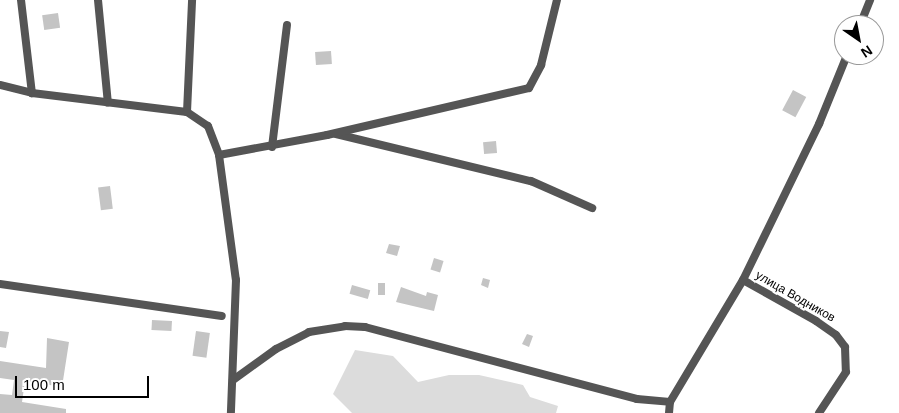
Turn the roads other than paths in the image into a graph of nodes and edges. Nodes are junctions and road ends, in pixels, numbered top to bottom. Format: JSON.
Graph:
{"nodes":[{"id":1,"x":21,"y":0,"type":"edge"},
{"id":2,"x":98,"y":0,"type":"edge"},
{"id":3,"x":192,"y":0,"type":"edge"},
{"id":4,"x":557,"y":0,"type":"edge"},
{"id":5,"x":870,"y":0,"type":"edge"},
{"id":6,"x":864,"y":15,"type":"edge"},
{"id":7,"x":287,"y":25,"type":"dead end"},
{"id":8,"x":843,"y":65,"type":"edge"},
{"id":9,"x":0,"y":85,"type":"edge"},
{"id":10,"x":32,"y":92,"type":"junction"},
{"id":11,"x":108,"y":103,"type":"junction"},
{"id":12,"x":187,"y":112,"type":"junction"},
{"id":13,"x":333,"y":134,"type":"junction"},
{"id":14,"x":272,"y":147,"type":"junction"},
{"id":15,"x":219,"y":155,"type":"junction"},
{"id":16,"x":592,"y":208,"type":"dead end"},
{"id":17,"x":743,"y":280,"type":"junction"},
{"id":18,"x":0,"y":284,"type":"edge"},
{"id":19,"x":222,"y":316,"type":"dead end"},
{"id":20,"x":233,"y":380,"type":"junction"},
{"id":21,"x":670,"y":402,"type":"junction"},
{"id":22,"x":232,"y":413,"type":"edge"},
{"id":23,"x":669,"y":413,"type":"edge"},
{"id":24,"x":819,"y":413,"type":"edge"}],
"edges":[{"from":1,"to":10,"type":"street"},
{"from":2,"to":11,"type":"street"},
{"from":3,"to":12,"type":"street"},
{"from":4,"to":13,"type":"street"},
{"from":5,"to":6,"type":"street"},
{"from":7,"to":14,"type":"street"},
{"from":8,"to":17,"type":"street"},
{"from":9,"to":10,"type":"street"},
{"from":10,"to":11,"type":"street"},
{"from":11,"to":12,"type":"street"},
{"from":12,"to":15,"type":"street"},
{"from":13,"to":14,"type":"street"},
{"from":13,"to":16,"type":"street"},
{"from":14,"to":15,"type":"street"},
{"from":15,"to":20,"type":"street"},
{"from":17,"to":21,"type":"street"},
{"from":17,"to":24,"type":"street","name":"улица Водников"},
{"from":18,"to":19,"type":"street"},
{"from":20,"to":21,"type":"street"},
{"from":20,"to":22,"type":"street"},
{"from":21,"to":23,"type":"street"}]}
